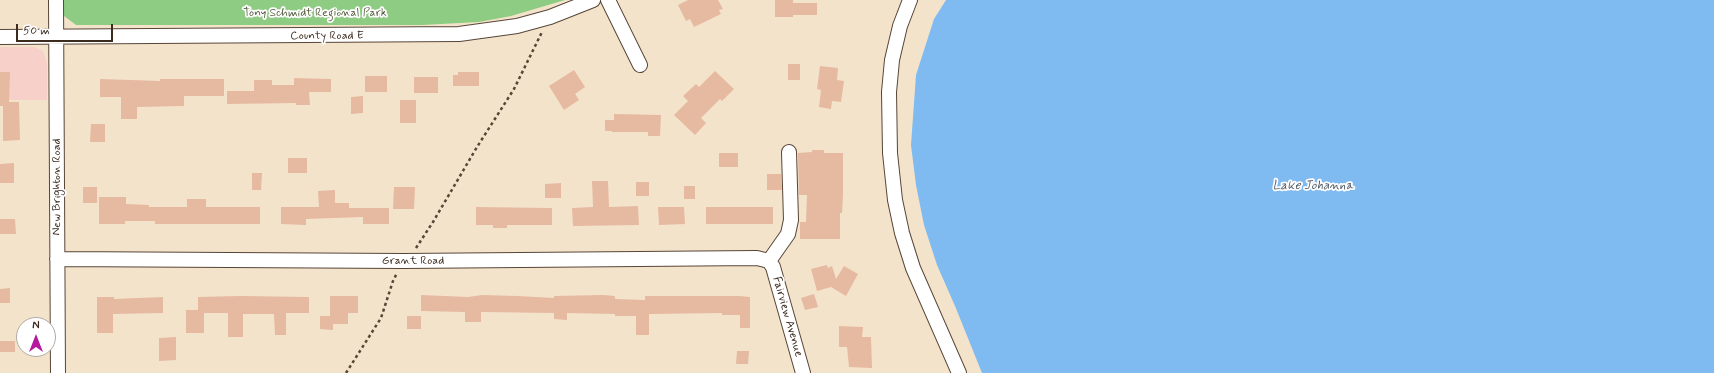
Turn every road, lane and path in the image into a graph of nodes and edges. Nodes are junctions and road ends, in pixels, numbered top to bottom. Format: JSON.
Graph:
{"nodes":[{"id":1,"x":56,"y":0,"type":"edge"},
{"id":2,"x":593,"y":0,"type":"edge"},
{"id":3,"x":608,"y":0,"type":"edge"},
{"id":4,"x":910,"y":0,"type":"edge"},
{"id":5,"x":550,"y":17,"type":"junction"},
{"id":6,"x":0,"y":37,"type":"edge"},
{"id":7,"x":56,"y":37,"type":"junction"},
{"id":8,"x":640,"y":65,"type":"dead end"},
{"id":9,"x":789,"y":152,"type":"dead end"},
{"id":10,"x":57,"y":259,"type":"junction"},
{"id":11,"x":403,"y":261,"type":"junction"},
{"id":12,"x":769,"y":261,"type":"junction"},
{"id":13,"x":58,"y":373,"type":"edge"},
{"id":14,"x":346,"y":373,"type":"edge"},
{"id":15,"x":803,"y":373,"type":"edge"},
{"id":16,"x":959,"y":373,"type":"edge"}],
"edges":[{"from":1,"to":7,"type":"street","name":"New Brighton Road"},
{"from":2,"to":5,"type":"street","name":"County Road E"},
{"from":3,"to":8,"type":"street"},
{"from":4,"to":16,"type":"street"},
{"from":5,"to":7,"type":"street","name":"County Road E"},
{"from":5,"to":11,"type":"path"},
{"from":6,"to":7,"type":"street","name":"County Road E"},
{"from":7,"to":10,"type":"street","name":"New Brighton Road"},
{"from":9,"to":12,"type":"street"},
{"from":10,"to":11,"type":"street","name":"Grant Road"},
{"from":10,"to":13,"type":"street","name":"New Brighton Road"},
{"from":11,"to":12,"type":"street","name":"Grant Road"},
{"from":11,"to":14,"type":"path"},
{"from":12,"to":15,"type":"street","name":"Fairview Avenue"}]}
